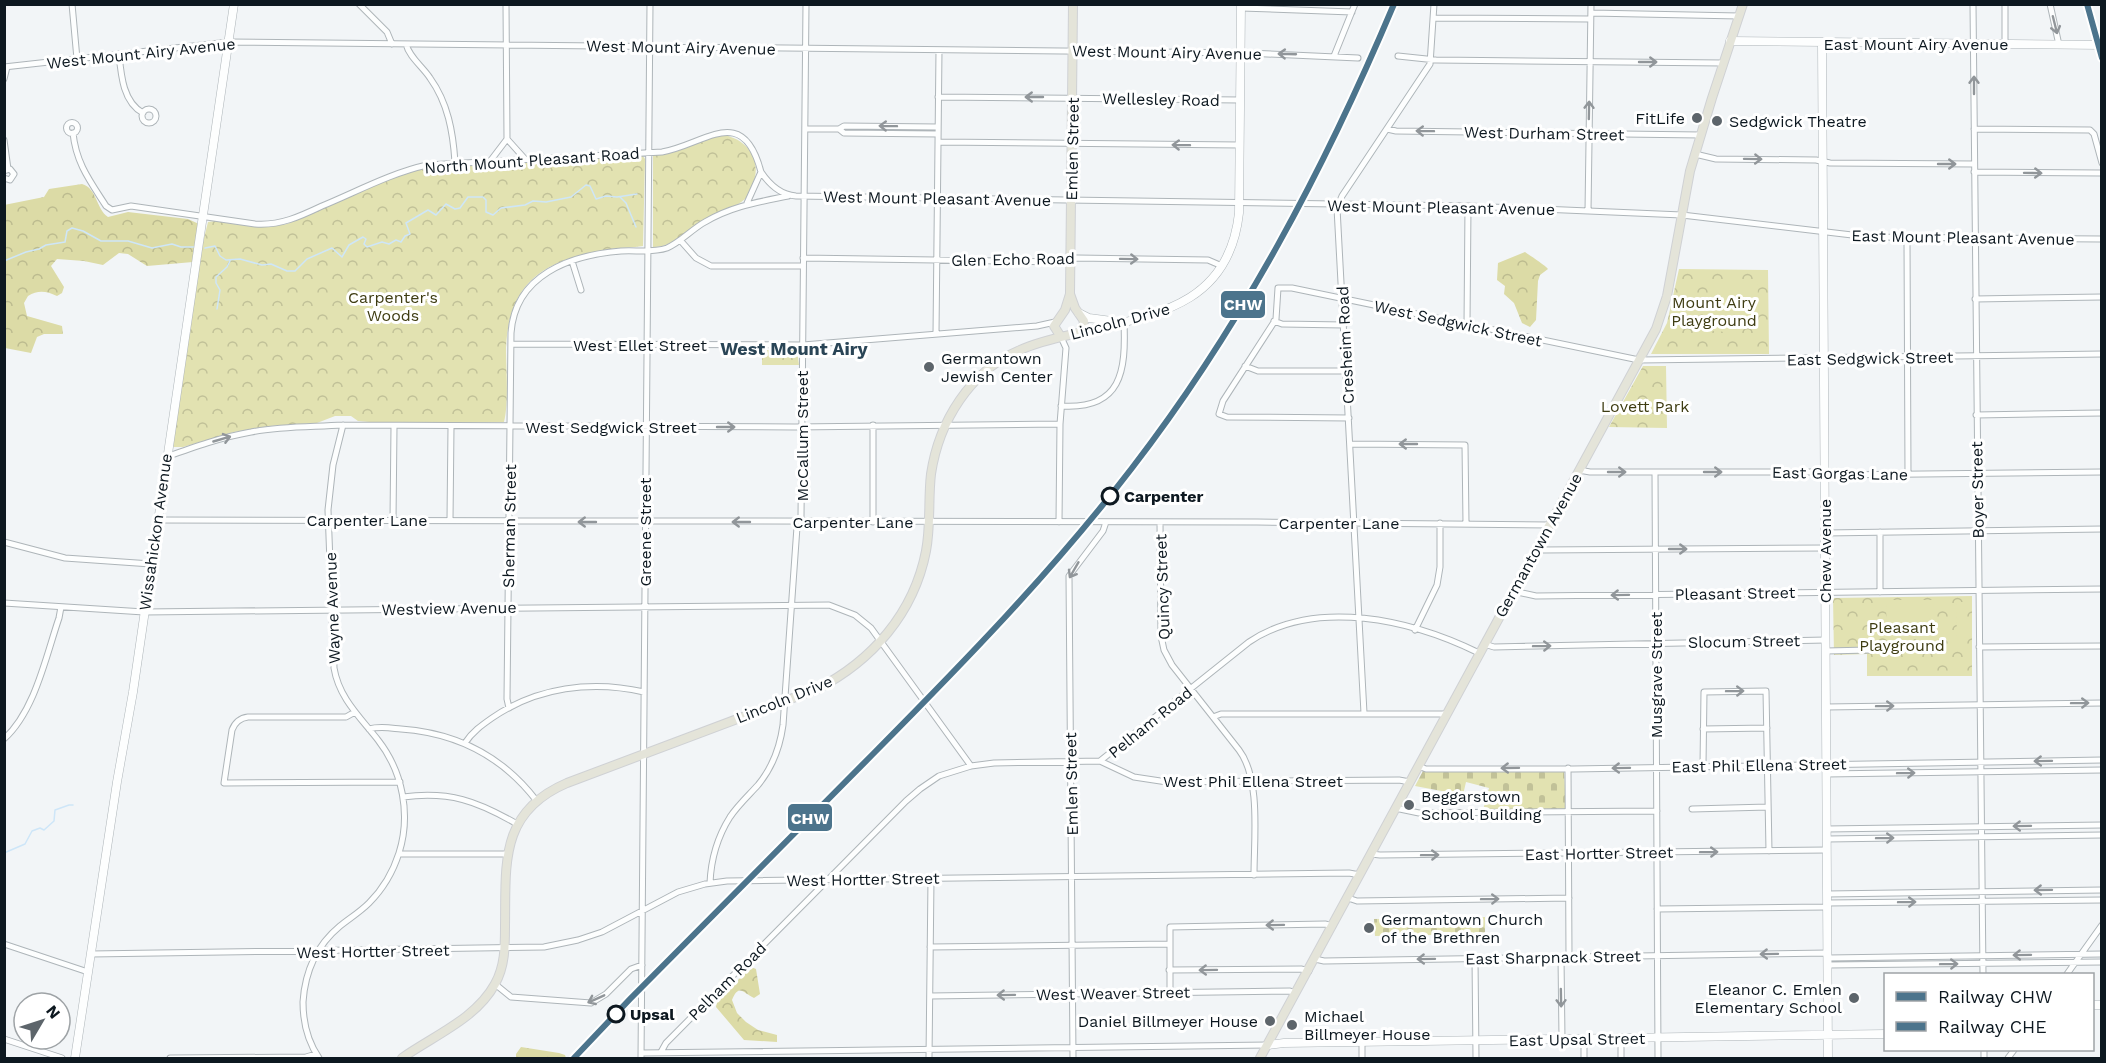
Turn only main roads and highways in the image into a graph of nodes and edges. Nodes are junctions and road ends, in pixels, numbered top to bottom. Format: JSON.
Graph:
{"nodes":[{"id":1,"x":1073,"y":4,"type":"edge"},
{"id":2,"x":1743,"y":4,"type":"edge"},
{"id":3,"x":1070,"y":294,"type":"junction"},
{"id":4,"x":1077,"y":312,"type":"junction"},
{"id":5,"x":1059,"y":319,"type":"junction"},
{"id":6,"x":1082,"y":332,"type":"joint"},
{"id":7,"x":1061,"y":337,"type":"junction"},
{"id":8,"x":402,"y":1059,"type":"edge"},
{"id":9,"x":1260,"y":1059,"type":"edge"}],
"edges":[{"from":1,"to":3,"type":"main road","name":"Emlen Street"},
{"from":2,"to":9,"type":"main road","name":"Germantown Avenue"},
{"from":3,"to":4,"type":"main road","name":"Emlen Street"},
{"from":3,"to":5,"type":"main road","name":"Emlen Street"},
{"from":4,"to":5,"type":"main road"},
{"from":4,"to":6,"type":"main road","name":"Emlen Street"},
{"from":5,"to":7,"type":"main road"},
{"from":6,"to":7,"type":"main road","name":"Lincoln Drive"},
{"from":7,"to":8,"type":"main road","name":"Lincoln Drive"}]}
